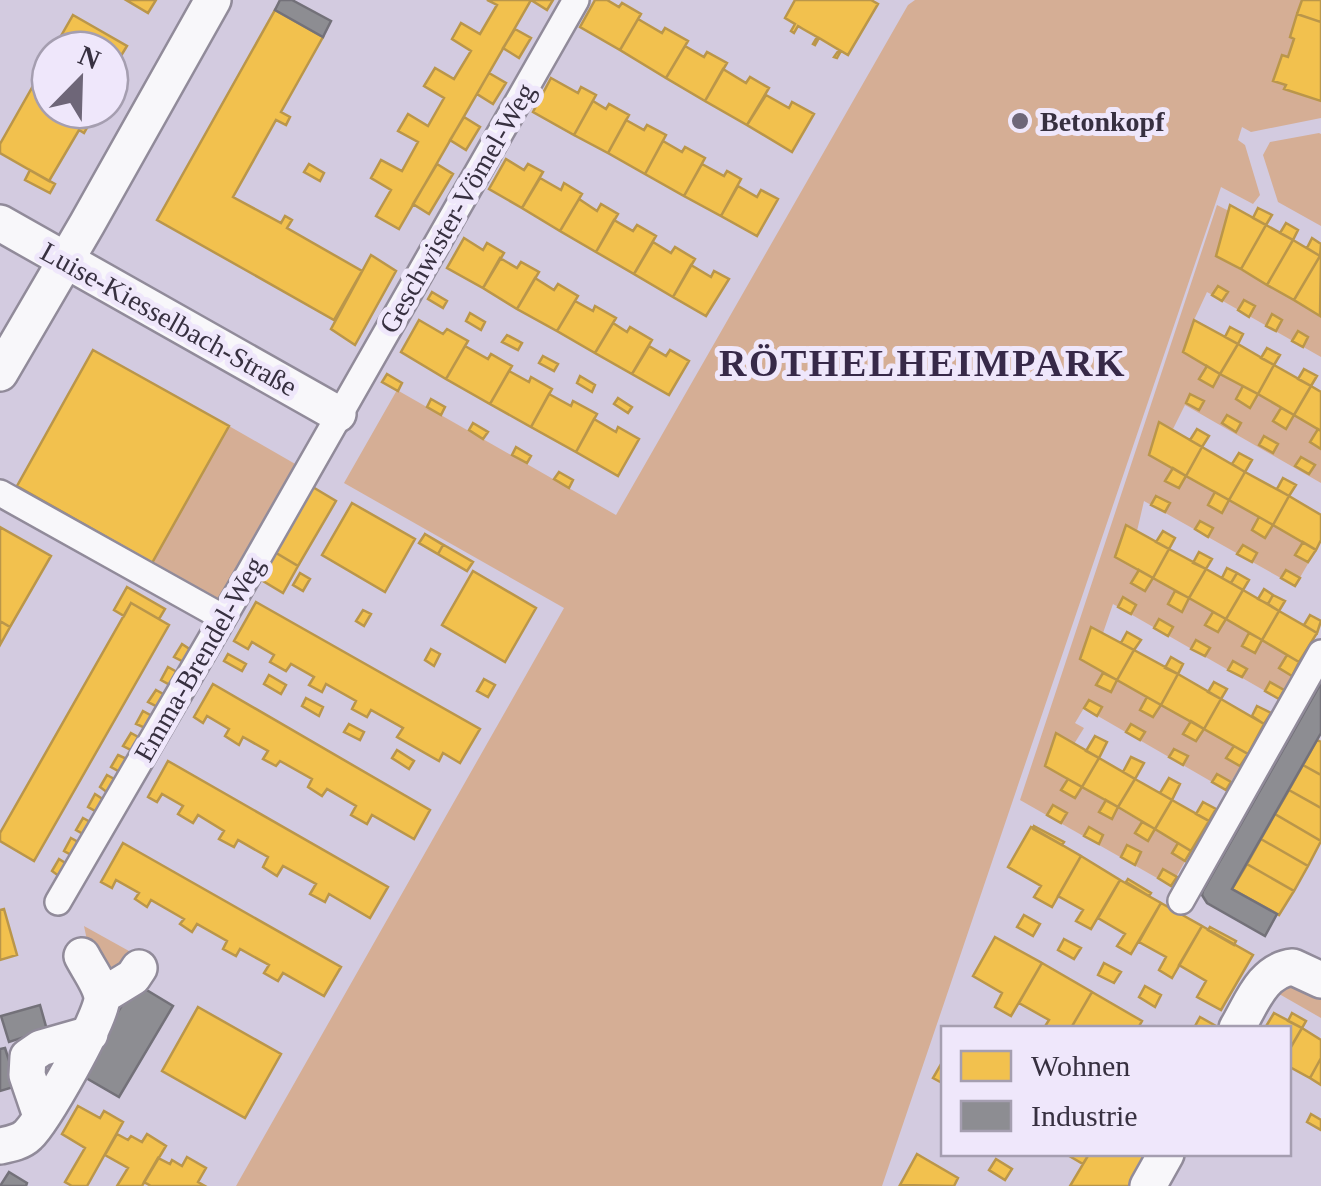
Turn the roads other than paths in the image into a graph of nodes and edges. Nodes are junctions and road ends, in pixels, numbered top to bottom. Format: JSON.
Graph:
{"nodes":[{"id":1,"x":213,"y":0,"type":"edge"},
{"id":2,"x":576,"y":0,"type":"edge"},
{"id":3,"x":0,"y":224,"type":"edge"},
{"id":4,"x":66,"y":261,"type":"junction"},
{"id":5,"x":0,"y":373,"type":"edge"},
{"id":6,"x":338,"y":414,"type":"junction"},
{"id":7,"x":0,"y":493,"type":"edge"},
{"id":8,"x":222,"y":617,"type":"junction"},
{"id":9,"x":1321,"y":654,"type":"edge"},
{"id":10,"x":1181,"y":901,"type":"dead end"},
{"id":11,"x":58,"y":902,"type":"dead end"},
{"id":12,"x":82,"y":956,"type":"dead end"},
{"id":13,"x":140,"y":968,"type":"dead end"},
{"id":14,"x":1319,"y":974,"type":"edge"},
{"id":15,"x":102,"y":996,"type":"junction"},
{"id":16,"x":1238,"y":1026,"type":"edge"},
{"id":17,"x":0,"y":1146,"type":"edge"},
{"id":18,"x":1165,"y":1156,"type":"edge"},
{"id":19,"x":1148,"y":1186,"type":"edge"}],
"edges":[{"from":1,"to":4,"type":"street"},
{"from":2,"to":6,"type":"street","name":"Geschwister-Vömel-Weg"},
{"from":3,"to":4,"type":"street","name":"Luise-Kiesselbach-Straße"},
{"from":4,"to":5,"type":"street"},
{"from":4,"to":6,"type":"street","name":"Luise-Kiesselbach-Straße"},
{"from":6,"to":8,"type":"street","name":"Emma-Brendel-Weg"},
{"from":7,"to":8,"type":"street"},
{"from":8,"to":11,"type":"street","name":"Emma-Brendel-Weg"},
{"from":9,"to":10,"type":"street"},
{"from":12,"to":15,"type":"street"},
{"from":13,"to":15,"type":"street"},
{"from":14,"to":16,"type":"street"},
{"from":15,"to":17,"type":"street"},
{"from":18,"to":19,"type":"street"}]}
